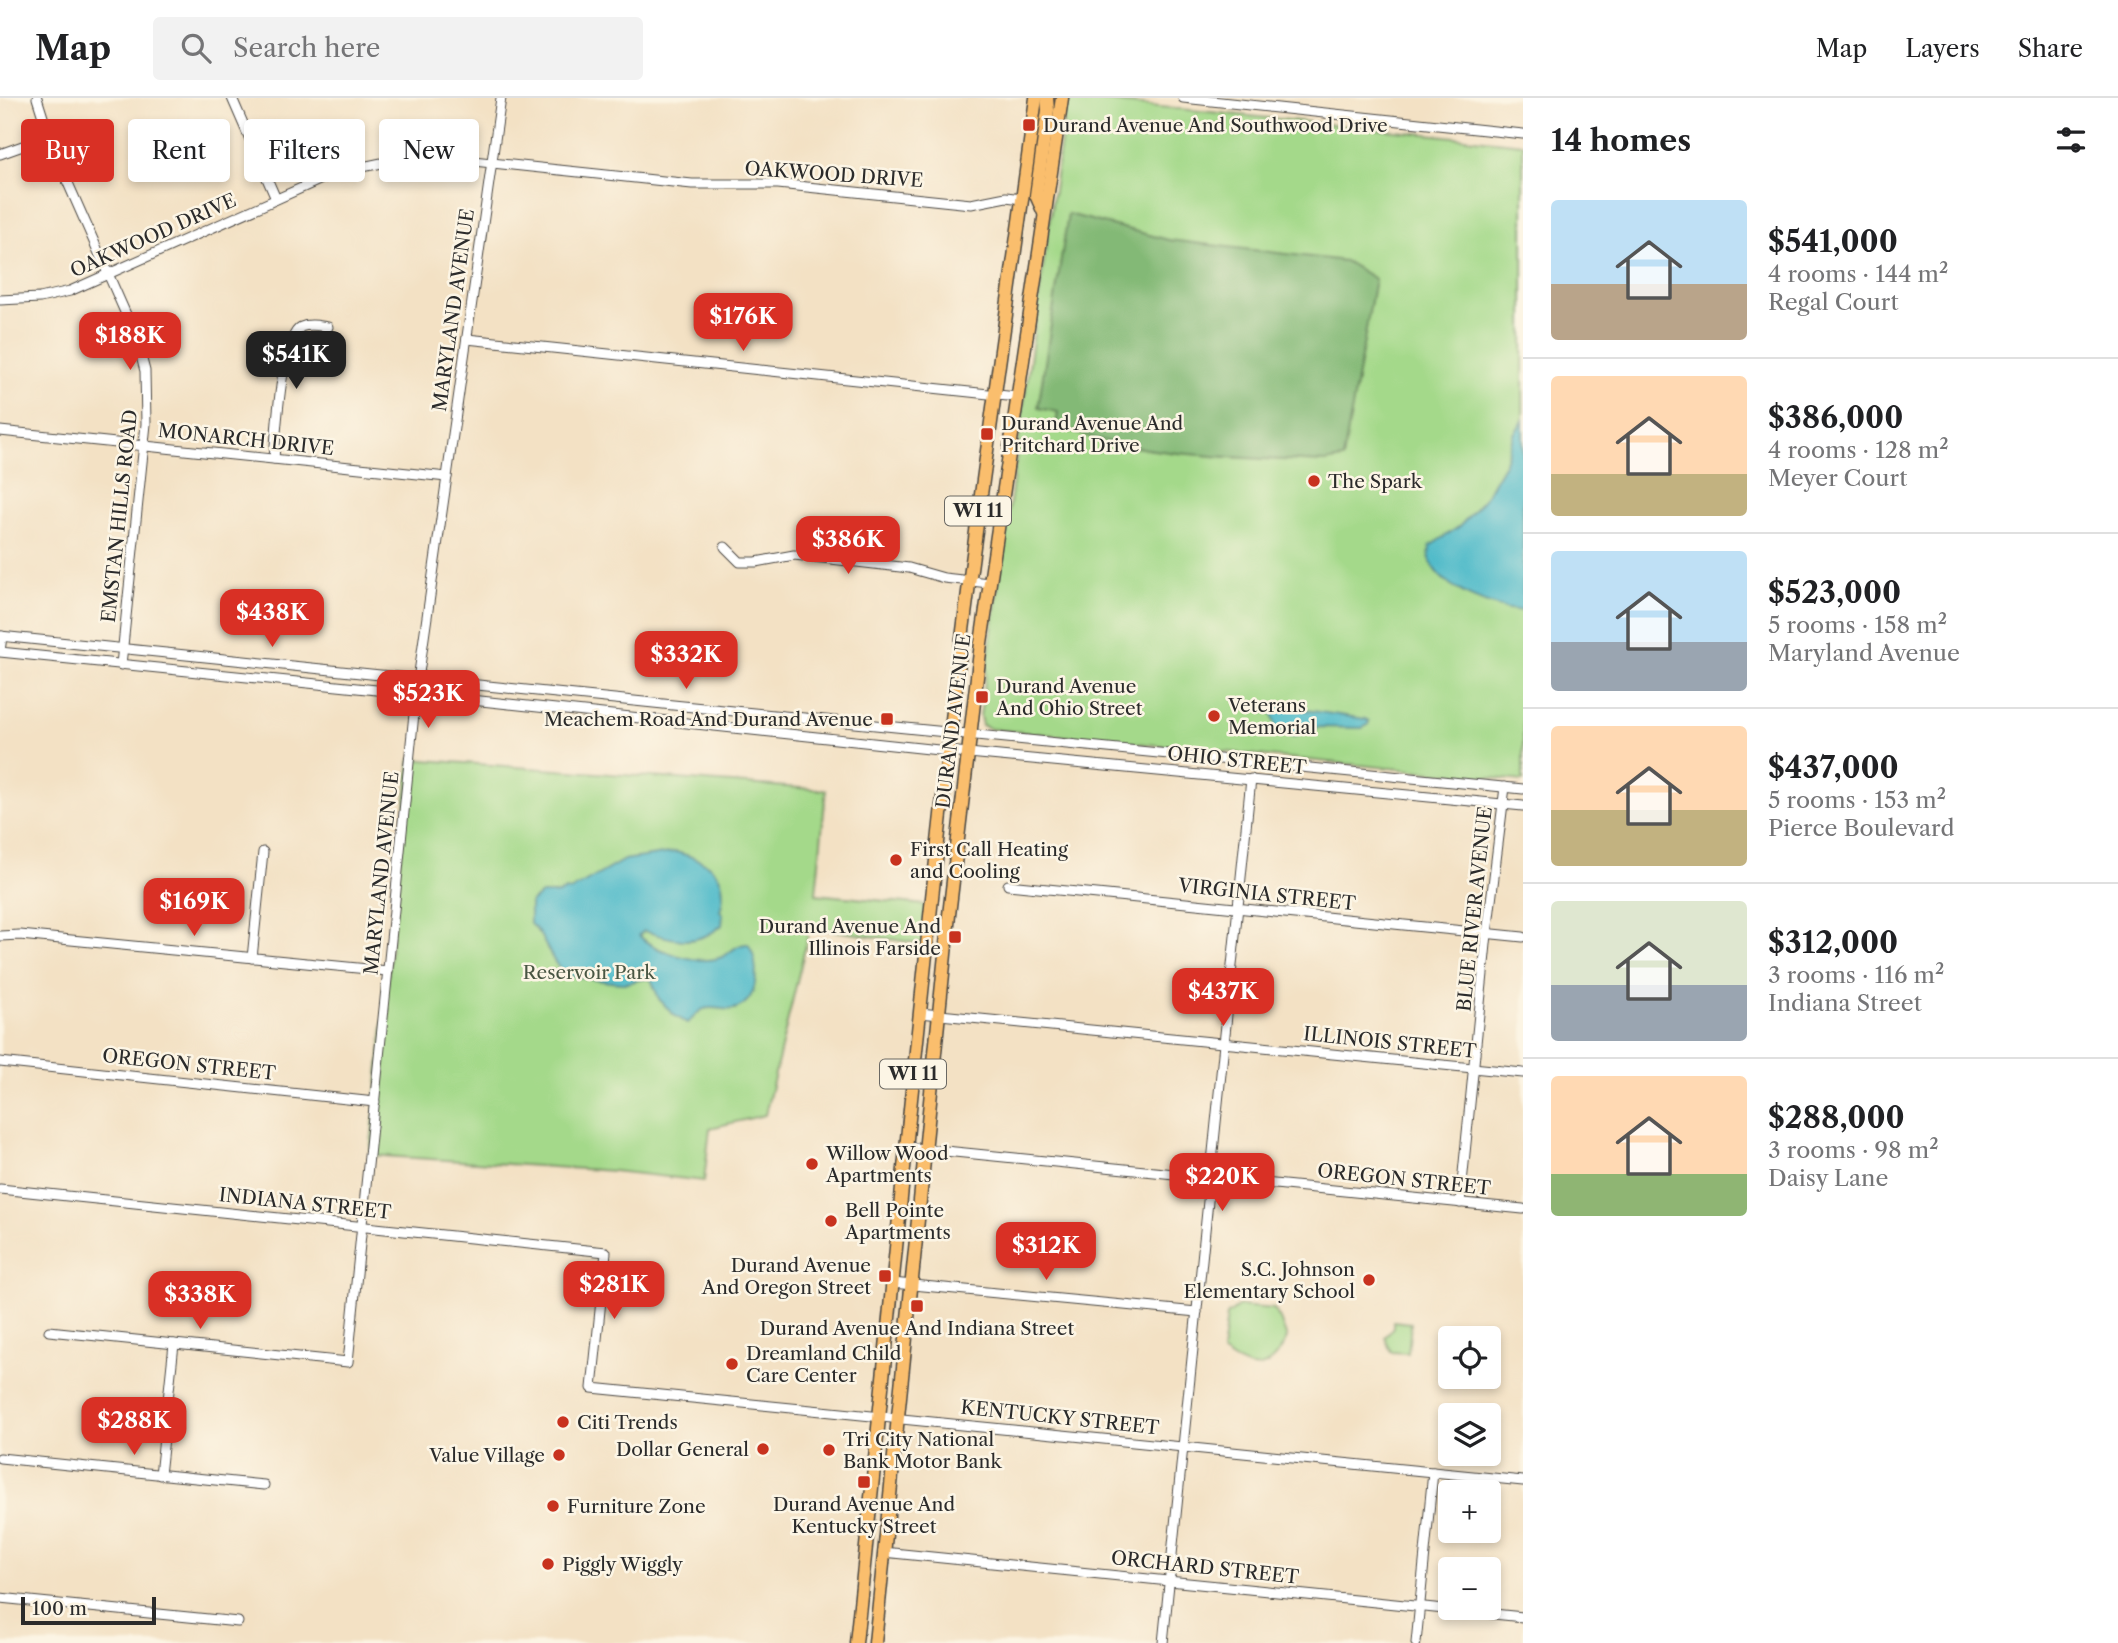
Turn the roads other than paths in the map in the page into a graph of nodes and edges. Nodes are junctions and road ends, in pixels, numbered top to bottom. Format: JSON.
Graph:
{"nodes":[{"id":1,"x":37,"y":98,"type":"edge"},
{"id":2,"x":232,"y":98,"type":"edge"},
{"id":3,"x":501,"y":98,"type":"edge"},
{"id":4,"x":1036,"y":98,"type":"edge"},
{"id":5,"x":1047,"y":98,"type":"edge"},
{"id":6,"x":1062,"y":98,"type":"edge"},
{"id":7,"x":1183,"y":98,"type":"edge"},
{"id":8,"x":43,"y":119,"type":"edge"},
{"id":9,"x":1523,"y":134,"type":"edge"},
{"id":10,"x":21,"y":147,"type":"edge"},
{"id":11,"x":0,"y":154,"type":"edge"},
{"id":12,"x":492,"y":164,"type":"junction"},
{"id":13,"x":68,"y":182,"type":"edge"},
{"id":14,"x":1022,"y":199,"type":"junction"},
{"id":15,"x":276,"y":200,"type":"junction"},
{"id":16,"x":1044,"y":213,"type":"junction"},
{"id":17,"x":109,"y":274,"type":"junction"},
{"id":18,"x":0,"y":300,"type":"edge"},
{"id":19,"x":328,"y":327,"type":"dead end"},
{"id":20,"x":467,"y":339,"type":"junction"},
{"id":21,"x":994,"y":394,"type":"junction"},
{"id":22,"x":1017,"y":397,"type":"junction"},
{"id":23,"x":0,"y":431,"type":"edge"},
{"id":24,"x":144,"y":446,"type":"junction"},
{"id":25,"x":274,"y":459,"type":"junction"},
{"id":26,"x":447,"y":477,"type":"junction"},
{"id":27,"x":725,"y":547,"type":"dead end"},
{"id":28,"x":968,"y":581,"type":"junction"},
{"id":29,"x":989,"y":583,"type":"junction"},
{"id":30,"x":1,"y":636,"type":"edge"},
{"id":31,"x":123,"y":648,"type":"junction"},
{"id":32,"x":0,"y":652,"type":"edge"},
{"id":33,"x":263,"y":663,"type":"junction"},
{"id":34,"x":121,"y":665,"type":"junction"},
{"id":35,"x":262,"y":678,"type":"junction"},
{"id":36,"x":419,"y":678,"type":"junction"},
{"id":37,"x":536,"y":691,"type":"junction"},
{"id":38,"x":416,"y":694,"type":"junction"},
{"id":39,"x":673,"y":705,"type":"junction"},
{"id":40,"x":534,"y":708,"type":"junction"},
{"id":41,"x":800,"y":718,"type":"junction"},
{"id":42,"x":672,"y":723,"type":"junction"},
{"id":43,"x":951,"y":731,"type":"junction"},
{"id":44,"x":971,"y":734,"type":"junction"},
{"id":45,"x":799,"y":736,"type":"junction"},
{"id":46,"x":948,"y":751,"type":"junction"},
{"id":47,"x":969,"y":753,"type":"junction"},
{"id":48,"x":1251,"y":779,"type":"junction"},
{"id":49,"x":1505,"y":787,"type":"junction"},
{"id":50,"x":1523,"y":789,"type":"edge"},
{"id":51,"x":1503,"y":804,"type":"junction"},
{"id":52,"x":1523,"y":806,"type":"edge"},
{"id":53,"x":263,"y":852,"type":"dead end"},
{"id":54,"x":1008,"y":885,"type":"dead end"},
{"id":55,"x":1237,"y":909,"type":"junction"},
{"id":56,"x":1487,"y":934,"type":"junction"},
{"id":57,"x":0,"y":936,"type":"edge"},
{"id":58,"x":1523,"y":937,"type":"edge"},
{"id":59,"x":252,"y":958,"type":"junction"},
{"id":60,"x":388,"y":971,"type":"junction"},
{"id":61,"x":920,"y":1013,"type":"junction"},
{"id":62,"x":939,"y":1015,"type":"junction"},
{"id":63,"x":1224,"y":1043,"type":"junction"},
{"id":64,"x":0,"y":1062,"type":"edge"},
{"id":65,"x":1474,"y":1068,"type":"junction"},
{"id":66,"x":1523,"y":1073,"type":"edge"},
{"id":67,"x":375,"y":1102,"type":"junction"},
{"id":68,"x":905,"y":1147,"type":"junction"},
{"id":69,"x":925,"y":1149,"type":"junction"},
{"id":70,"x":1210,"y":1178,"type":"junction"},
{"id":71,"x":0,"y":1189,"type":"edge"},
{"id":72,"x":1460,"y":1203,"type":"junction"},
{"id":73,"x":1523,"y":1209,"type":"edge"},
{"id":74,"x":362,"y":1227,"type":"junction"},
{"id":75,"x":892,"y":1283,"type":"junction"},
{"id":76,"x":911,"y":1284,"type":"junction"},
{"id":77,"x":1197,"y":1312,"type":"junction"},
{"id":78,"x":49,"y":1331,"type":"dead end"},
{"id":79,"x":174,"y":1344,"type":"junction"},
{"id":80,"x":593,"y":1388,"type":"joint"},
{"id":81,"x":879,"y":1417,"type":"junction"},
{"id":82,"x":897,"y":1418,"type":"junction"},
{"id":83,"x":1183,"y":1447,"type":"junction"},
{"id":84,"x":0,"y":1458,"type":"edge"},
{"id":85,"x":1433,"y":1472,"type":"junction"},
{"id":86,"x":160,"y":1475,"type":"junction"},
{"id":87,"x":1523,"y":1481,"type":"edge"},
{"id":88,"x":264,"y":1485,"type":"dead end"},
{"id":89,"x":883,"y":1552,"type":"junction"},
{"id":90,"x":1170,"y":1581,"type":"junction"},
{"id":91,"x":0,"y":1598,"type":"edge"},
{"id":92,"x":1420,"y":1606,"type":"junction"},
{"id":93,"x":1523,"y":1617,"type":"edge"},
{"id":94,"x":238,"y":1622,"type":"dead end"},
{"id":95,"x":856,"y":1643,"type":"edge"},
{"id":96,"x":875,"y":1643,"type":"edge"},
{"id":97,"x":1163,"y":1643,"type":"edge"},
{"id":98,"x":1416,"y":1643,"type":"edge"}],
"edges":[{"from":1,"to":8,"type":"street","name":"EMSTAN HILLS ROAD"},
{"from":2,"to":15,"type":"street"},
{"from":3,"to":12,"type":"street","name":"MARYLAND AVENUE"},
{"from":4,"to":14,"type":"main road","name":"DURAND AVENUE","number":"WI 11"},
{"from":5,"to":16,"type":"main road"},
{"from":6,"to":16,"type":"main road","name":"DURAND AVENUE","number":"WI 11"},
{"from":7,"to":9,"type":"street"},
{"from":10,"to":11,"type":"street"},
{"from":12,"to":14,"type":"street","name":"OAKWOOD DRIVE"},
{"from":12,"to":15,"type":"street","name":"OAKWOOD DRIVE"},
{"from":12,"to":20,"type":"street","name":"MARYLAND AVENUE"},
{"from":13,"to":17,"type":"street","name":"EMSTAN HILLS ROAD"},
{"from":14,"to":21,"type":"main road","name":"DURAND AVENUE","number":"WI 11"},
{"from":15,"to":17,"type":"street","name":"OAKWOOD DRIVE"},
{"from":16,"to":22,"type":"main road","name":"DURAND AVENUE","number":"WI 11"},
{"from":17,"to":18,"type":"street","name":"OAKWOOD DRIVE"},
{"from":17,"to":24,"type":"street","name":"EMSTAN HILLS ROAD"},
{"from":19,"to":25,"type":"street"},
{"from":20,"to":21,"type":"street"},
{"from":20,"to":26,"type":"street","name":"MARYLAND AVENUE"},
{"from":21,"to":22,"type":"street"},
{"from":21,"to":28,"type":"main road","name":"DURAND AVENUE","number":"WI 11"},
{"from":22,"to":29,"type":"main road","name":"DURAND AVENUE","number":"WI 11"},
{"from":23,"to":24,"type":"street","name":"MONARCH DRIVE"},
{"from":24,"to":25,"type":"street","name":"MONARCH DRIVE"},
{"from":24,"to":31,"type":"street","name":"EMSTAN HILLS ROAD"},
{"from":25,"to":26,"type":"street","name":"MONARCH DRIVE"},
{"from":26,"to":36,"type":"street","name":"MARYLAND AVENUE"},
{"from":27,"to":28,"type":"street"},
{"from":28,"to":29,"type":"street"},
{"from":28,"to":43,"type":"main road","name":"DURAND AVENUE","number":"WI 11"},
{"from":29,"to":44,"type":"main road","name":"DURAND AVENUE","number":"WI 11"},
{"from":30,"to":31,"type":"street","name":"OHIO STREET"},
{"from":30,"to":32,"type":"street"},
{"from":31,"to":33,"type":"street","name":"OHIO STREET"},
{"from":31,"to":34,"type":"street","name":"EMSTAN HILLS ROAD"},
{"from":32,"to":34,"type":"street","name":"OHIO STREET"},
{"from":33,"to":35,"type":"street"},
{"from":33,"to":36,"type":"street","name":"OHIO STREET"},
{"from":34,"to":35,"type":"street","name":"OHIO STREET"},
{"from":35,"to":38,"type":"street","name":"OHIO STREET"},
{"from":36,"to":37,"type":"street","name":"OHIO STREET"},
{"from":36,"to":38,"type":"street","name":"MARYLAND AVENUE"},
{"from":37,"to":39,"type":"street","name":"OHIO STREET"},
{"from":37,"to":40,"type":"street"},
{"from":38,"to":40,"type":"street","name":"OHIO STREET"},
{"from":38,"to":60,"type":"street","name":"MARYLAND AVENUE"},
{"from":39,"to":41,"type":"street","name":"OHIO STREET"},
{"from":39,"to":42,"type":"street"},
{"from":40,"to":42,"type":"street","name":"OHIO STREET"},
{"from":41,"to":43,"type":"street","name":"OHIO STREET"},
{"from":41,"to":45,"type":"street"},
{"from":42,"to":45,"type":"street","name":"OHIO STREET"},
{"from":43,"to":44,"type":"street","name":"OHIO STREET"},
{"from":43,"to":46,"type":"main road","name":"DURAND AVENUE","number":"WI 11"},
{"from":44,"to":47,"type":"main road","name":"DURAND AVENUE","number":"WI 11"},
{"from":44,"to":49,"type":"street","name":"OHIO STREET"},
{"from":45,"to":46,"type":"street","name":"OHIO STREET"},
{"from":46,"to":47,"type":"street","name":"OHIO STREET"},
{"from":46,"to":61,"type":"main road","name":"DURAND AVENUE","number":"WI 11"},
{"from":47,"to":48,"type":"street","name":"OHIO STREET"},
{"from":47,"to":62,"type":"main road","name":"DURAND AVENUE","number":"WI 11"},
{"from":48,"to":51,"type":"street","name":"OHIO STREET"},
{"from":48,"to":55,"type":"street"},
{"from":49,"to":50,"type":"street","name":"OHIO STREET"},
{"from":49,"to":51,"type":"street","name":"BLUE RIVER AVENUE"},
{"from":51,"to":52,"type":"street","name":"OHIO STREET"},
{"from":51,"to":56,"type":"street","name":"BLUE RIVER AVENUE"},
{"from":53,"to":59,"type":"street"},
{"from":54,"to":55,"type":"street","name":"VIRGINIA STREET"},
{"from":55,"to":56,"type":"street","name":"VIRGINIA STREET"},
{"from":55,"to":63,"type":"street"},
{"from":56,"to":58,"type":"street","name":"VIRGINIA STREET"},
{"from":56,"to":65,"type":"street","name":"BLUE RIVER AVENUE"},
{"from":57,"to":59,"type":"street"},
{"from":59,"to":60,"type":"street"},
{"from":60,"to":67,"type":"street","name":"MARYLAND AVENUE"},
{"from":61,"to":62,"type":"street","name":"ILLINOIS STREET"},
{"from":61,"to":68,"type":"main road","name":"DURAND AVENUE","number":"WI 11"},
{"from":62,"to":63,"type":"street","name":"ILLINOIS STREET"},
{"from":62,"to":69,"type":"main road","name":"DURAND AVENUE","number":"WI 11"},
{"from":63,"to":65,"type":"street","name":"ILLINOIS STREET"},
{"from":63,"to":70,"type":"street"},
{"from":64,"to":67,"type":"street","name":"OREGON STREET"},
{"from":65,"to":66,"type":"street","name":"ILLINOIS STREET"},
{"from":65,"to":72,"type":"street","name":"BLUE RIVER AVENUE"},
{"from":67,"to":74,"type":"street","name":"MARYLAND AVENUE"},
{"from":68,"to":69,"type":"street","name":"OREGON STREET"},
{"from":68,"to":75,"type":"main road","name":"DURAND AVENUE","number":"WI 11"},
{"from":69,"to":70,"type":"street","name":"OREGON STREET"},
{"from":69,"to":76,"type":"main road","name":"DURAND AVENUE","number":"WI 11"},
{"from":70,"to":72,"type":"street","name":"OREGON STREET"},
{"from":70,"to":77,"type":"street"},
{"from":71,"to":74,"type":"street","name":"INDIANA STREET"},
{"from":72,"to":73,"type":"street","name":"OREGON STREET"},
{"from":74,"to":79,"type":"street","name":"MARYLAND AVENUE"},
{"from":74,"to":80,"type":"street","name":"INDIANA STREET"},
{"from":75,"to":76,"type":"street"},
{"from":75,"to":81,"type":"main road","name":"DURAND AVENUE","number":"WI 11"},
{"from":76,"to":77,"type":"street"},
{"from":76,"to":82,"type":"main road","name":"DURAND AVENUE","number":"WI 11"},
{"from":77,"to":83,"type":"street"},
{"from":78,"to":79,"type":"street"},
{"from":79,"to":86,"type":"street"},
{"from":80,"to":81,"type":"street","name":"KENTUCKY STREET"},
{"from":81,"to":82,"type":"street","name":"KENTUCKY STREET"},
{"from":81,"to":95,"type":"main road","name":"DURAND AVENUE","number":"WI 11"},
{"from":82,"to":83,"type":"street","name":"KENTUCKY STREET"},
{"from":82,"to":89,"type":"main road","name":"DURAND AVENUE","number":"WI 11"},
{"from":83,"to":85,"type":"street","name":"KENTUCKY STREET"},
{"from":83,"to":90,"type":"street"},
{"from":84,"to":86,"type":"street"},
{"from":85,"to":87,"type":"street","name":"KENTUCKY STREET"},
{"from":85,"to":92,"type":"street"},
{"from":86,"to":88,"type":"street"},
{"from":89,"to":90,"type":"street","name":"ORCHARD STREET"},
{"from":89,"to":96,"type":"main road","name":"DURAND AVENUE","number":"WI 11"},
{"from":90,"to":92,"type":"street","name":"ORCHARD STREET"},
{"from":90,"to":97,"type":"street"},
{"from":91,"to":94,"type":"street"},
{"from":92,"to":93,"type":"street","name":"ORCHARD STREET"},
{"from":92,"to":98,"type":"street"}]}
